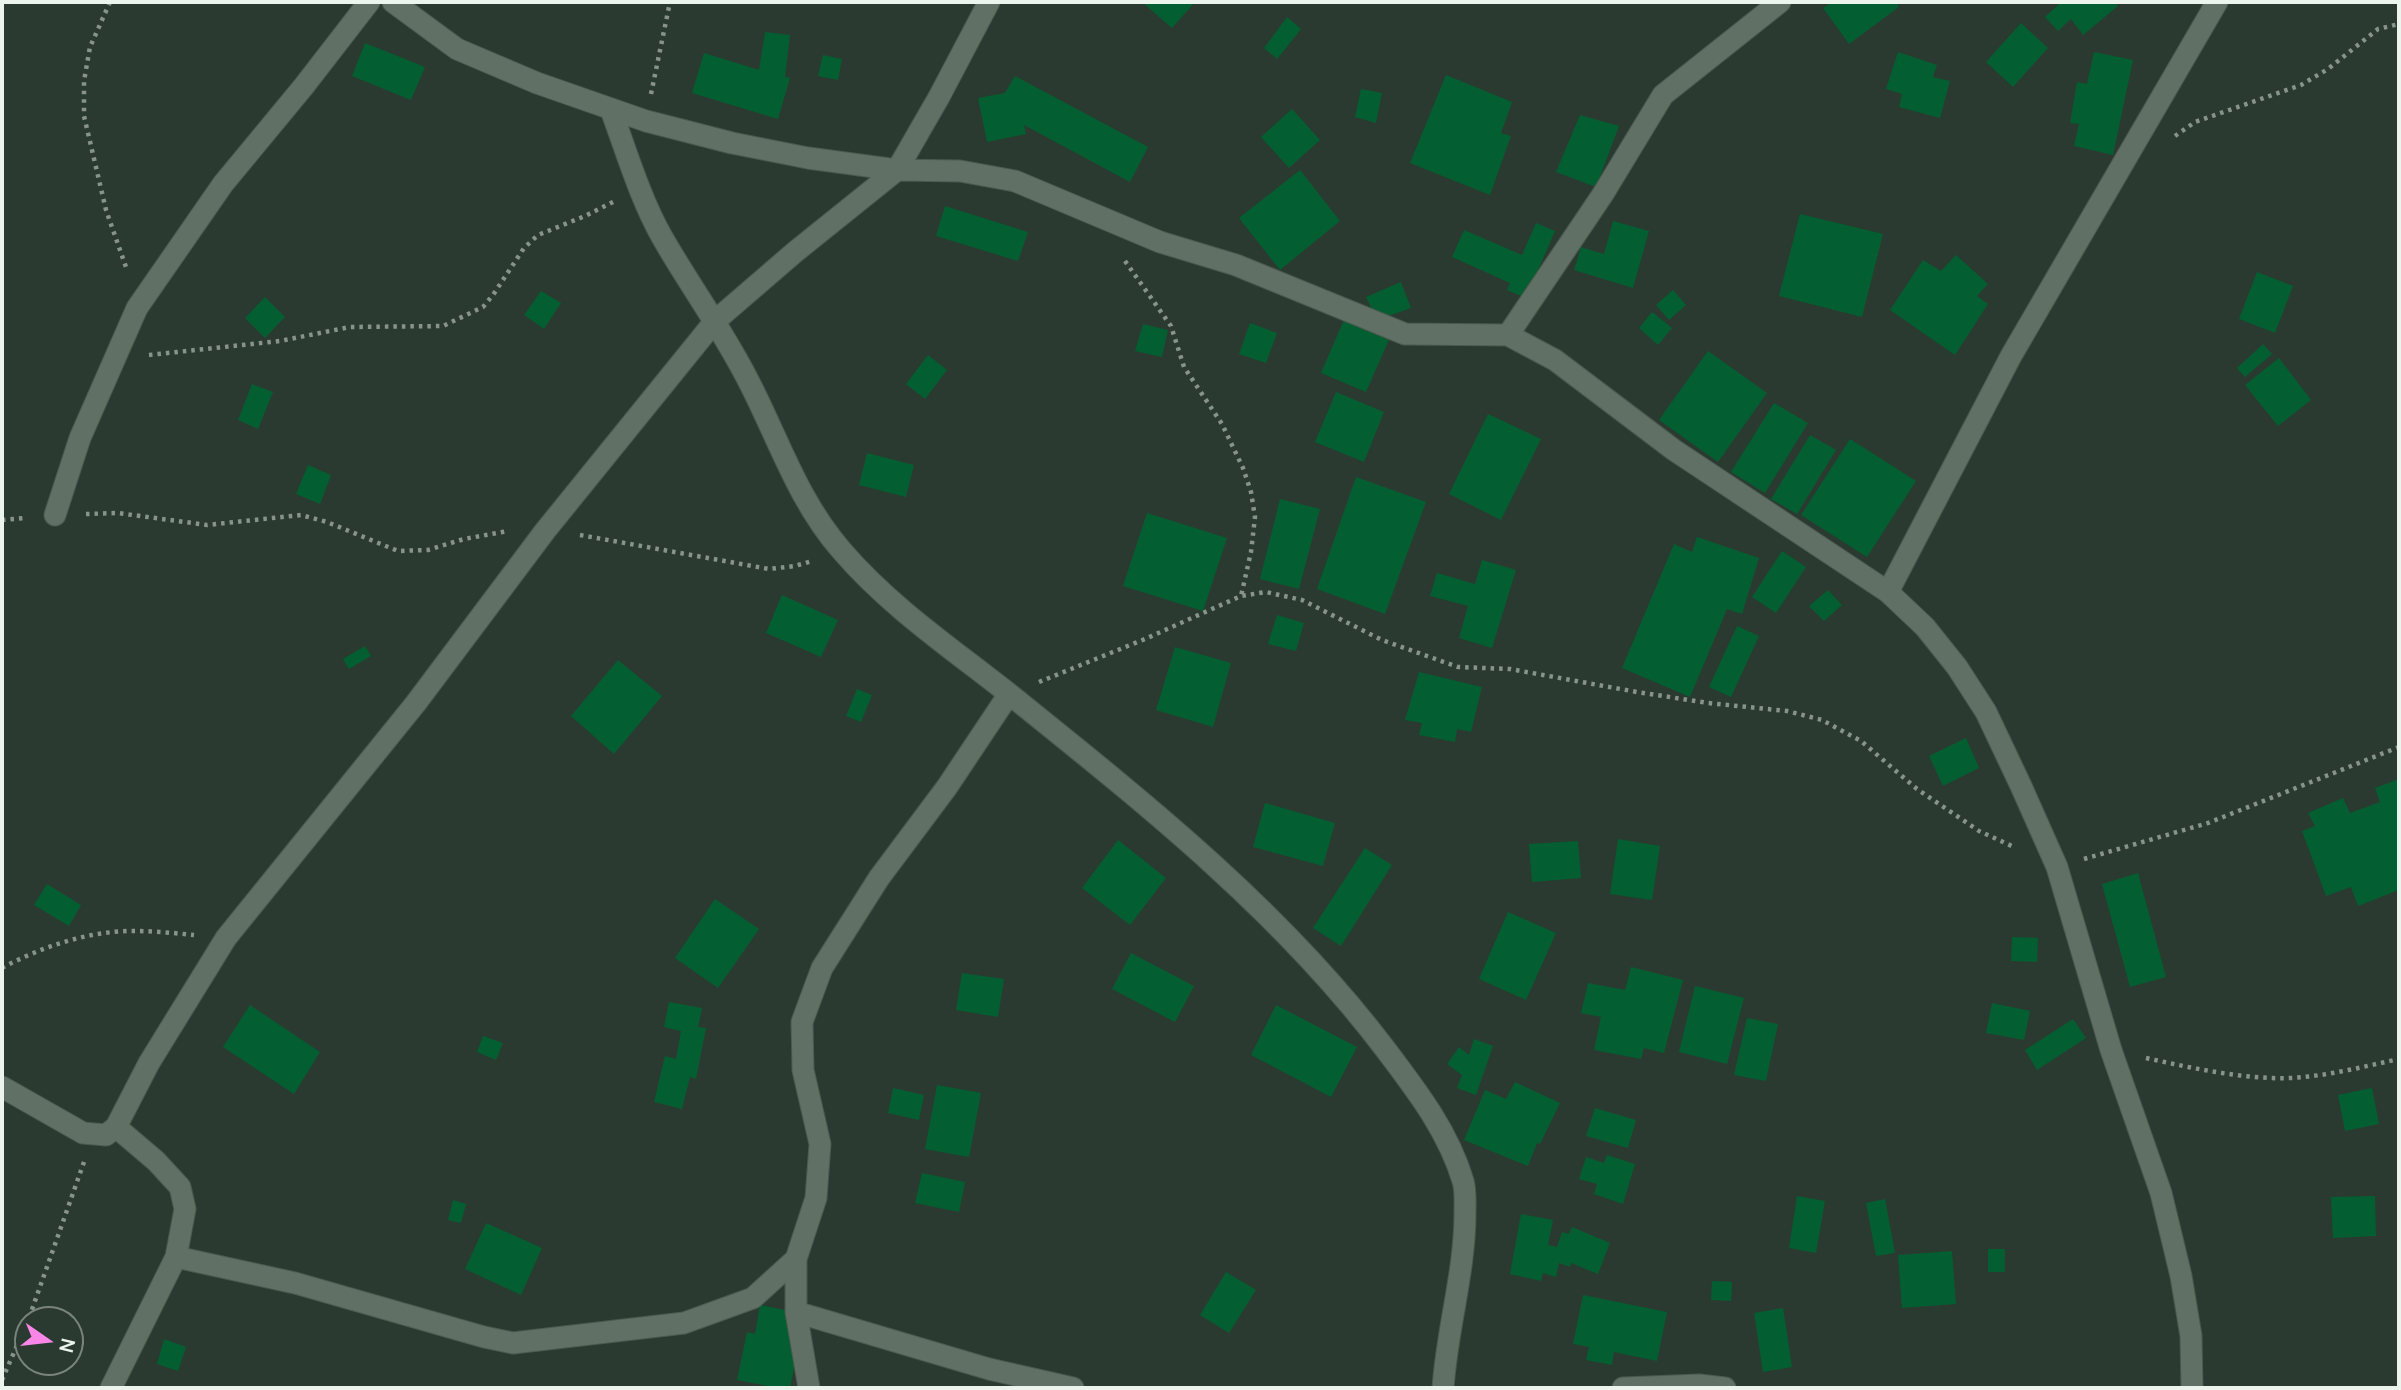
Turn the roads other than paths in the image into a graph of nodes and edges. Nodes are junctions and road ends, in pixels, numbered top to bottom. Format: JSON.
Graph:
{"nodes":[{"id":1,"x":369,"y":2,"type":"edge"},
{"id":2,"x":393,"y":2,"type":"edge"},
{"id":3,"x":989,"y":2,"type":"edge"},
{"id":4,"x":1780,"y":2,"type":"edge"},
{"id":5,"x":2217,"y":2,"type":"edge"},
{"id":6,"x":611,"y":110,"type":"junction"},
{"id":7,"x":897,"y":170,"type":"junction"},
{"id":8,"x":715,"y":321,"type":"junction"},
{"id":9,"x":1508,"y":335,"type":"junction"},
{"id":10,"x":55,"y":515,"type":"road end"},
{"id":11,"x":1888,"y":592,"type":"junction"},
{"id":12,"x":1009,"y":694,"type":"junction"},
{"id":13,"x":2,"y":1087,"type":"edge"},
{"id":14,"x":116,"y":1127,"type":"junction"},
{"id":15,"x":176,"y":1257,"type":"junction"},
{"id":16,"x":796,"y":1259,"type":"junction"},
{"id":17,"x":796,"y":1312,"type":"junction"},
{"id":18,"x":111,"y":1388,"type":"edge"},
{"id":19,"x":809,"y":1388,"type":"edge"},
{"id":20,"x":1073,"y":1388,"type":"edge"},
{"id":21,"x":1443,"y":1388,"type":"edge"},
{"id":22,"x":1623,"y":1388,"type":"edge"},
{"id":23,"x":1725,"y":1388,"type":"edge"},
{"id":24,"x":2192,"y":1388,"type":"edge"}],
"edges":[{"from":1,"to":10,"type":"street"},
{"from":2,"to":6,"type":"street"},
{"from":3,"to":7,"type":"street"},
{"from":4,"to":9,"type":"street"},
{"from":5,"to":11,"type":"street"},
{"from":6,"to":7,"type":"street"},
{"from":6,"to":8,"type":"street"},
{"from":7,"to":8,"type":"street"},
{"from":7,"to":9,"type":"street"},
{"from":8,"to":12,"type":"street"},
{"from":8,"to":14,"type":"street"},
{"from":9,"to":11,"type":"street"},
{"from":11,"to":24,"type":"street"},
{"from":12,"to":16,"type":"street"},
{"from":12,"to":21,"type":"street"},
{"from":13,"to":14,"type":"street"},
{"from":14,"to":15,"type":"street"},
{"from":15,"to":16,"type":"street"},
{"from":15,"to":18,"type":"street"},
{"from":16,"to":17,"type":"street"},
{"from":17,"to":19,"type":"street"},
{"from":17,"to":20,"type":"street"},
{"from":22,"to":23,"type":"street"}]}
